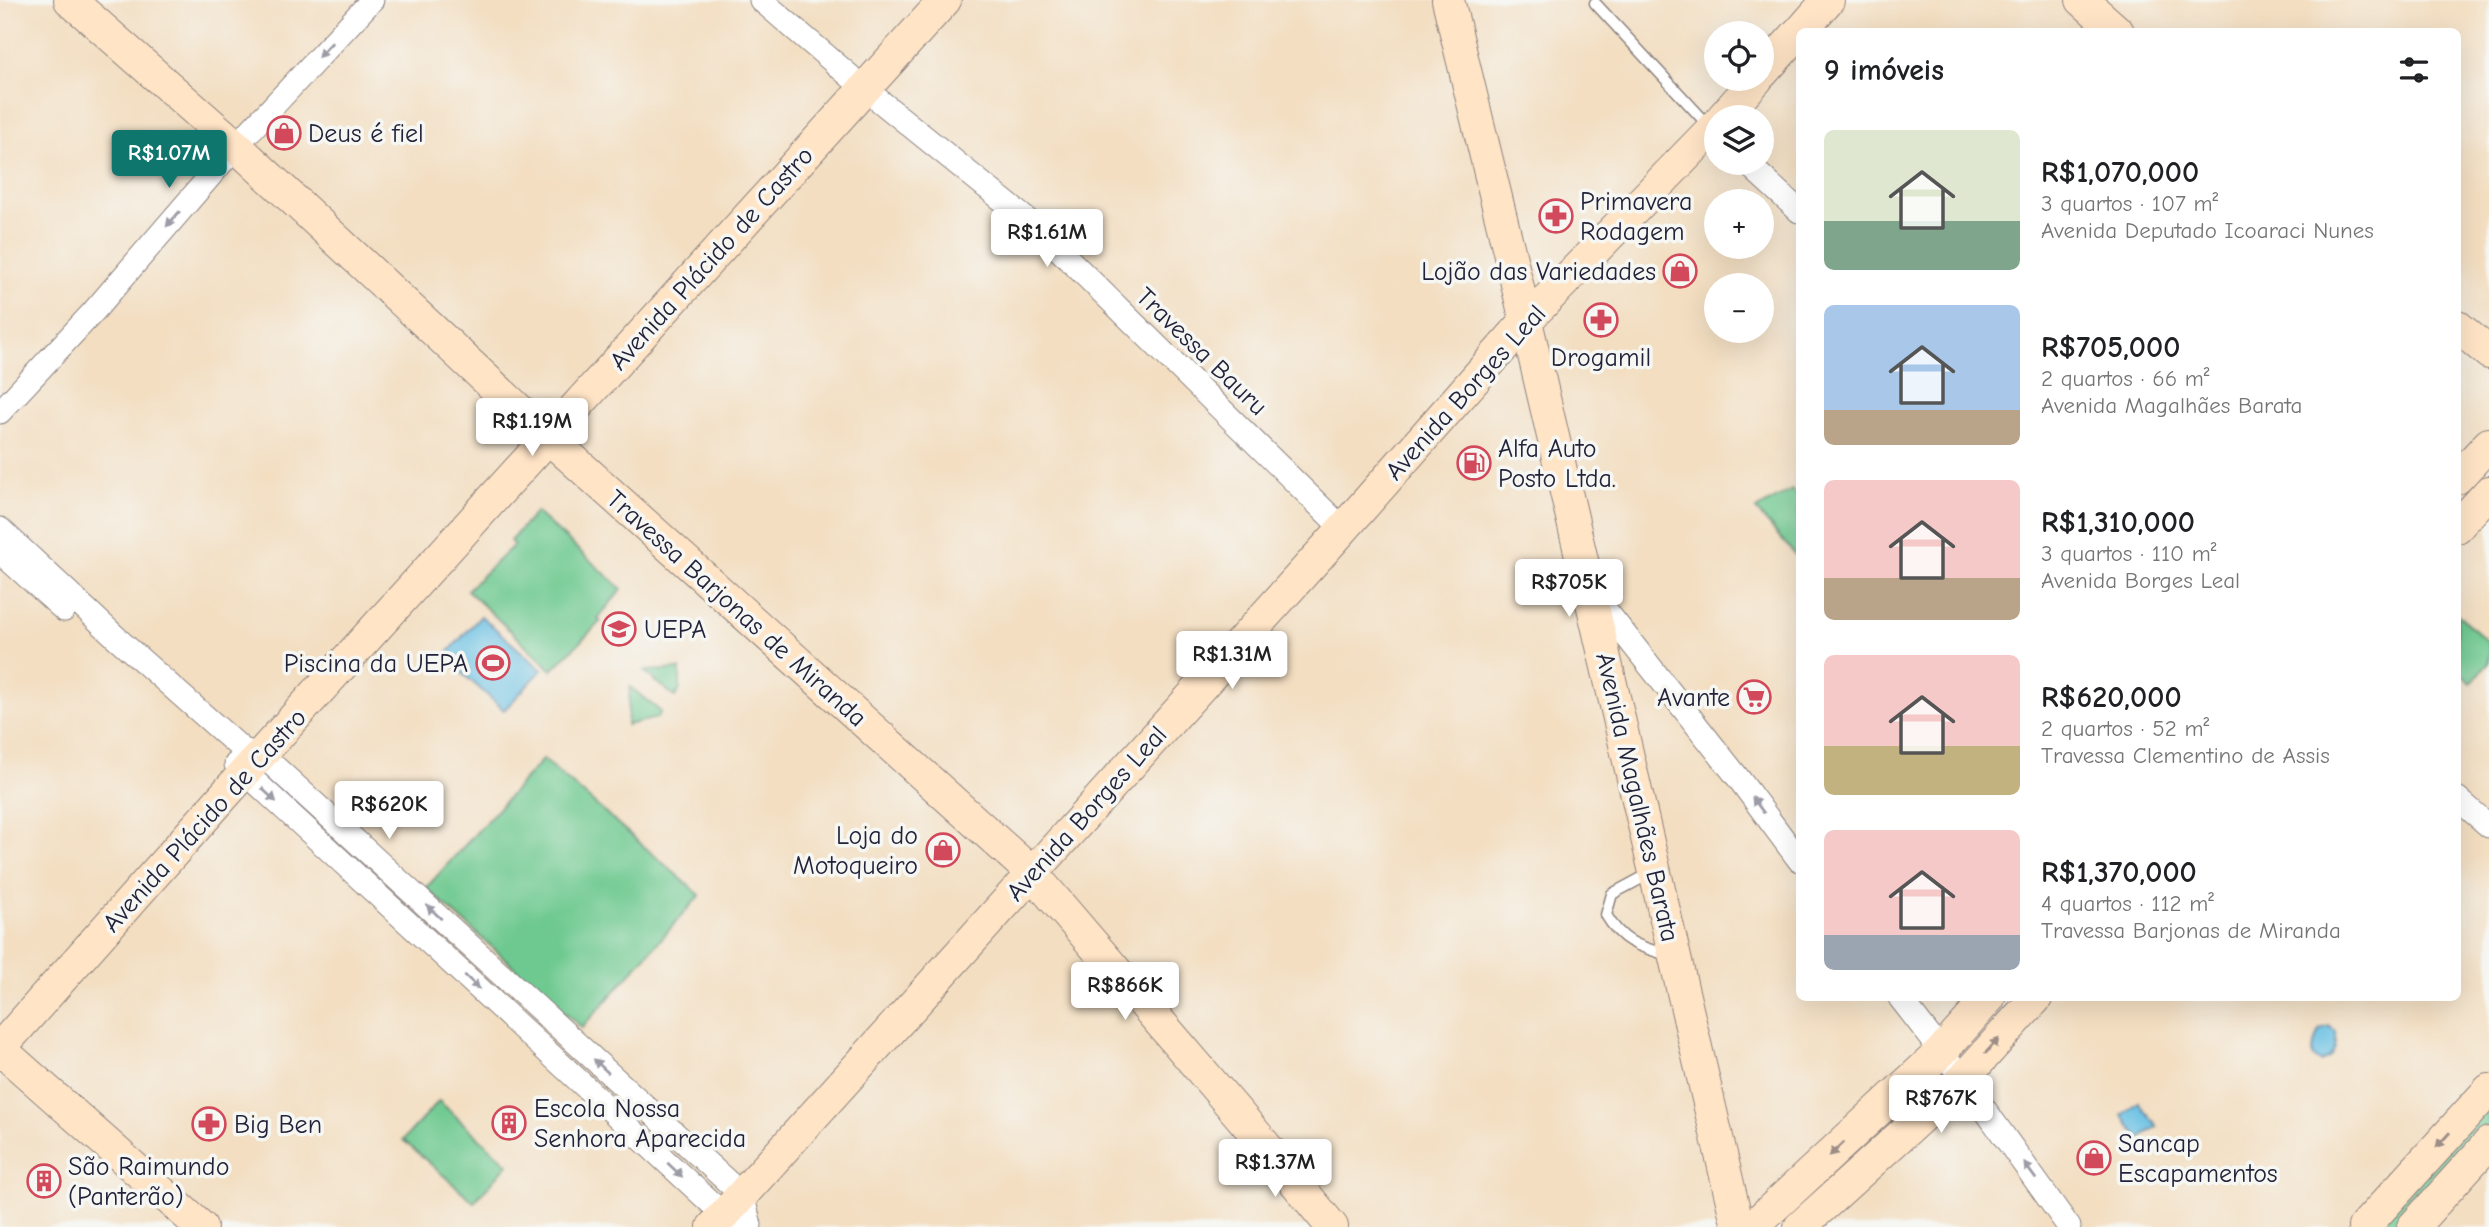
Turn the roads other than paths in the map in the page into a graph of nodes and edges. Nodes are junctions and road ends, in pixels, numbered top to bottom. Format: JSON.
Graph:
{"nodes":[{"id":1,"x":70,"y":0,"type":"edge"},
{"id":2,"x":372,"y":0,"type":"edge"},
{"id":3,"x":761,"y":0,"type":"edge"},
{"id":4,"x":945,"y":0,"type":"edge"},
{"id":5,"x":1448,"y":0,"type":"edge"},
{"id":6,"x":1828,"y":0,"type":"edge"},
{"id":7,"x":2082,"y":0,"type":"edge"},
{"id":8,"x":1595,"y":3,"type":"dead end"},
{"id":9,"x":1803,"y":28,"type":"edge"},
{"id":10,"x":2114,"y":28,"type":"edge"},
{"id":11,"x":1796,"y":35,"type":"edge"},
{"id":12,"x":1774,"y":60,"type":"edge"},
{"id":13,"x":865,"y":89,"type":"junction"},
{"id":14,"x":1747,"y":91,"type":"edge"},
{"id":15,"x":1735,"y":105,"type":"edge"},
{"id":16,"x":1704,"y":113,"type":"edge"},
{"id":17,"x":1704,"y":139,"type":"edge"},
{"id":18,"x":236,"y":146,"type":"junction"},
{"id":19,"x":1761,"y":175,"type":"edge"},
{"id":20,"x":1796,"y":208,"type":"edge"},
{"id":21,"x":1526,"y":321,"type":"junction"},
{"id":22,"x":2461,"y":329,"type":"edge"},
{"id":23,"x":2489,"y":353,"type":"edge"},
{"id":24,"x":0,"y":412,"type":"edge"},
{"id":25,"x":548,"y":437,"type":"junction"},
{"id":26,"x":2489,"y":444,"type":"edge"},
{"id":27,"x":2461,"y":474,"type":"edge"},
{"id":28,"x":2489,"y":492,"type":"edge"},
{"id":29,"x":2461,"y":523,"type":"edge"},
{"id":30,"x":1343,"y":528,"type":"junction"},
{"id":31,"x":0,"y":529,"type":"edge"},
{"id":32,"x":0,"y":552,"type":"edge"},
{"id":33,"x":1589,"y":589,"type":"junction"},
{"id":34,"x":253,"y":764,"type":"junction"},
{"id":35,"x":2461,"y":802,"type":"edge"},
{"id":36,"x":2489,"y":826,"type":"edge"},
{"id":37,"x":1796,"y":856,"type":"edge"},
{"id":38,"x":1655,"y":870,"type":"junction"},
{"id":39,"x":1032,"y":873,"type":"junction"},
{"id":40,"x":1675,"y":957,"type":"junction"},
{"id":41,"x":1902,"y":1001,"type":"edge"},
{"id":42,"x":1987,"y":1001,"type":"edge"},
{"id":43,"x":2033,"y":1001,"type":"edge"},
{"id":44,"x":0,"y":1049,"type":"edge"},
{"id":45,"x":1941,"y":1052,"type":"junction"},
{"id":46,"x":1963,"y":1079,"type":"junction"},
{"id":47,"x":2489,"y":1090,"type":"edge"},
{"id":48,"x":2489,"y":1143,"type":"edge"},
{"id":49,"x":736,"y":1218,"type":"edge"},
{"id":50,"x":201,"y":1227,"type":"edge"},
{"id":51,"x":1332,"y":1227,"type":"edge"},
{"id":52,"x":1738,"y":1227,"type":"edge"},
{"id":53,"x":1752,"y":1227,"type":"edge"},
{"id":54,"x":1800,"y":1227,"type":"edge"},
{"id":55,"x":2069,"y":1227,"type":"edge"},
{"id":56,"x":2364,"y":1227,"type":"edge"},
{"id":57,"x":2413,"y":1227,"type":"edge"}],
"edges":[{"from":1,"to":18,"type":"main road","name":"Travessa Barjonas de Miranda"},
{"from":2,"to":18,"type":"street","one_way":true},
{"from":3,"to":13,"type":"street","name":"Travessa Bauru"},
{"from":4,"to":13,"type":"main road","name":"Avenida Plácido de Castro"},
{"from":5,"to":21,"type":"main road","name":"Avenida Magalhães Barata"},
{"from":6,"to":9,"type":"main road"},
{"from":7,"to":10,"type":"main road"},
{"from":8,"to":16,"type":"lane"},
{"from":11,"to":12,"type":"main road"},
{"from":13,"to":25,"type":"main road","name":"Avenida Plácido de Castro"},
{"from":13,"to":30,"type":"street","name":"Travessa Bauru"},
{"from":14,"to":15,"type":"main road","name":"Avenida Borges Leal"},
{"from":17,"to":21,"type":"main road","name":"Avenida Borges Leal"},
{"from":18,"to":24,"type":"street","one_way":true},
{"from":18,"to":25,"type":"main road","name":"Travessa Barjonas de Miranda"},
{"from":19,"to":20,"type":"street"},
{"from":21,"to":30,"type":"main road","name":"Avenida Borges Leal"},
{"from":21,"to":33,"type":"main road","name":"Avenida Magalhães Barata"},
{"from":22,"to":23,"type":"main road"},
{"from":25,"to":34,"type":"main road","name":"Avenida Plácido de Castro"},
{"from":25,"to":39,"type":"main road","name":"Travessa Barjonas de Miranda"},
{"from":26,"to":27,"type":"main road"},
{"from":28,"to":29,"type":"main road"},
{"from":30,"to":39,"type":"main road","name":"Avenida Borges Leal"},
{"from":31,"to":34,"type":"street"},
{"from":32,"to":34,"type":"street"},
{"from":37,"to":33,"type":"street","one_way":true},
{"from":33,"to":38,"type":"main road","name":"Avenida Magalhães Barata"},
{"from":34,"to":44,"type":"main road","name":"Avenida Plácido de Castro"},
{"from":34,"to":49,"type":"street"},
{"from":35,"to":36,"type":"street"},
{"from":38,"to":40,"type":"main road","name":"Avenida Magalhães Barata"},
{"from":38,"to":40,"type":"lane"},
{"from":39,"to":49,"type":"main road","name":"Avenida Borges Leal"},
{"from":39,"to":51,"type":"main road","name":"Travessa Barjonas de Miranda"},
{"from":40,"to":52,"type":"main road","name":"Avenida Magalhães Barata"},
{"from":41,"to":45,"type":"street"},
{"from":42,"to":45,"type":"main road"},
{"from":46,"to":43,"type":"main road","one_way":true},
{"from":44,"to":50,"type":"main road"},
{"from":45,"to":46,"type":"street"},
{"from":45,"to":53,"type":"main road","one_way":true},
{"from":46,"to":54,"type":"main road"},
{"from":55,"to":46,"type":"street","one_way":true},
{"from":47,"to":56,"type":"main road","one_way":true},
{"from":48,"to":57,"type":"main road"}]}
